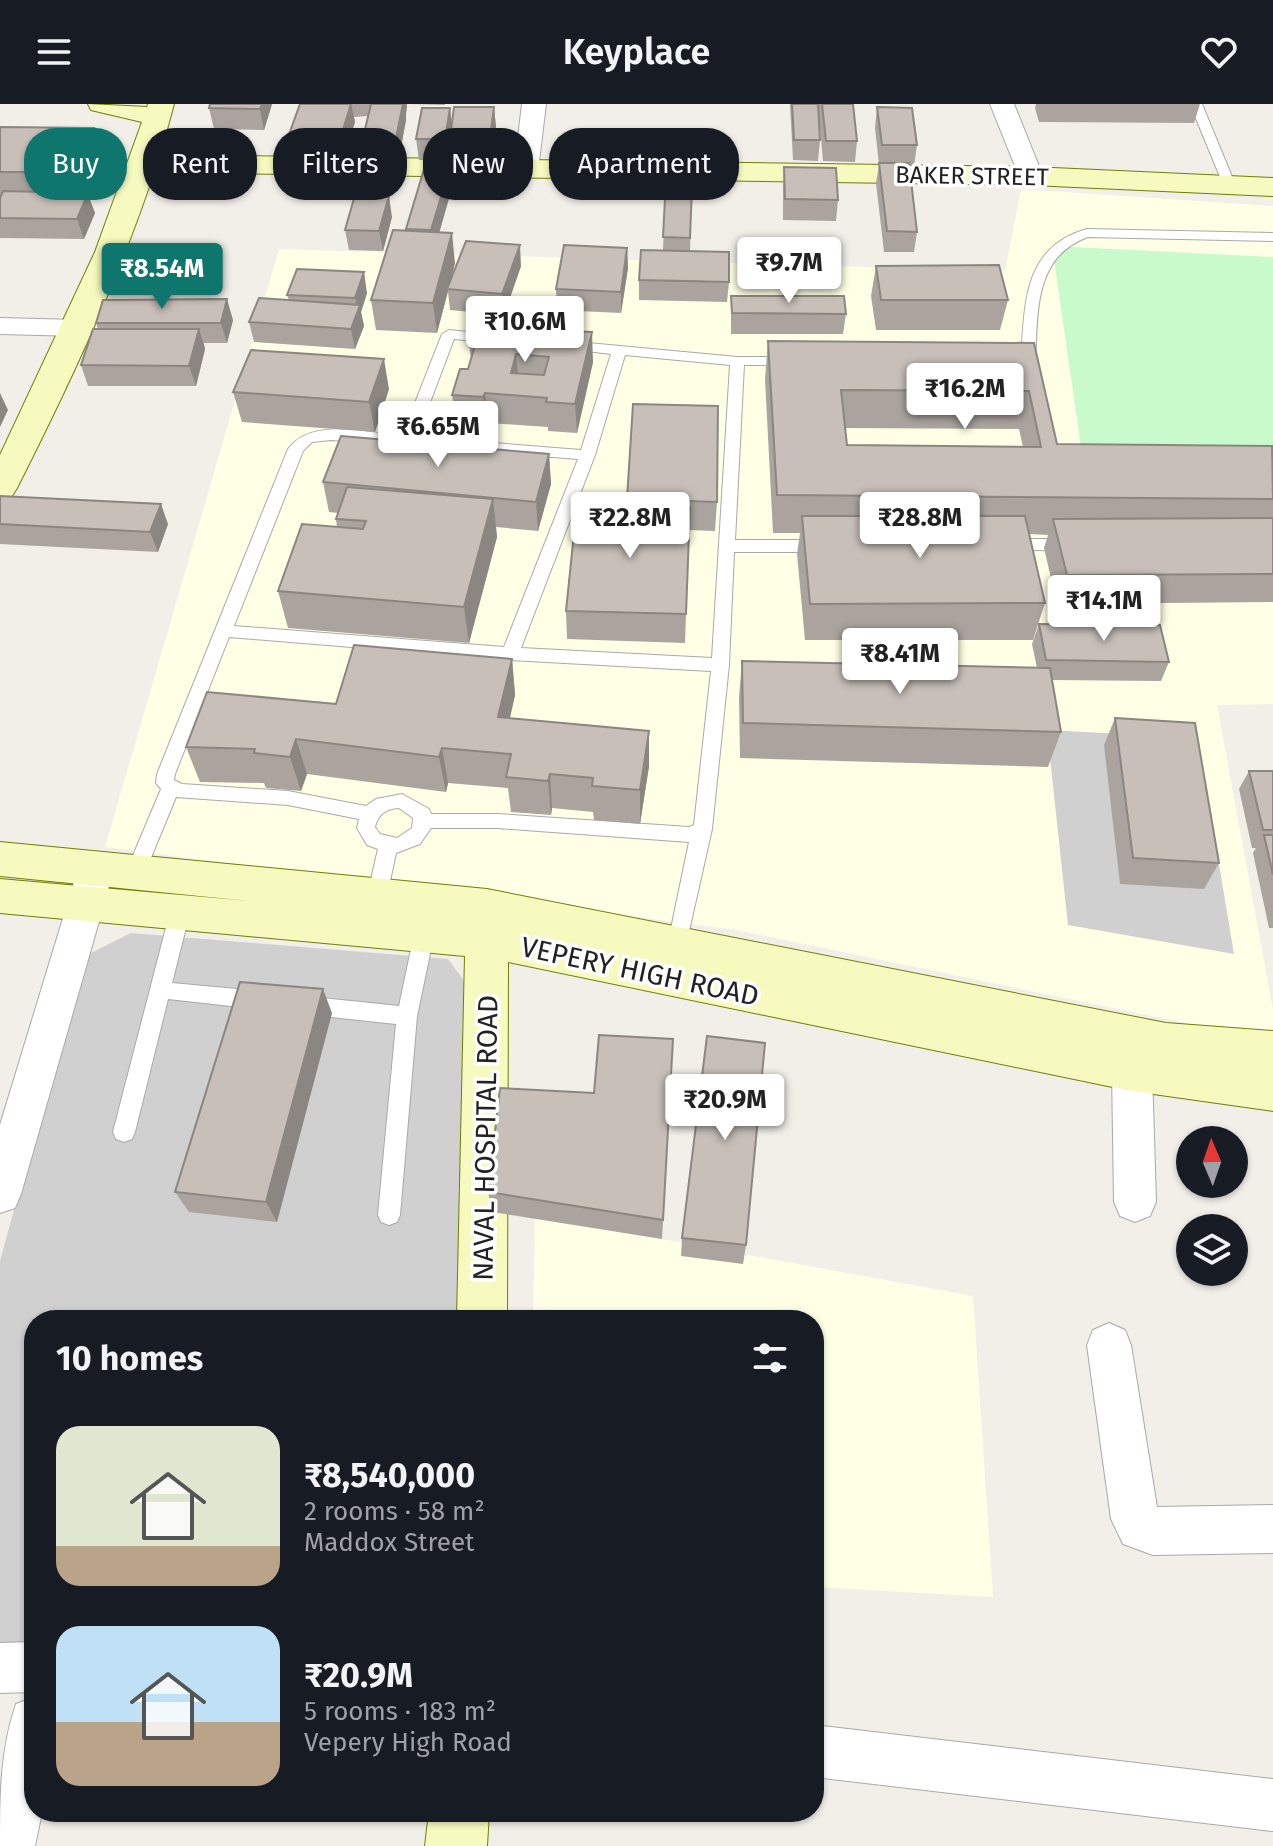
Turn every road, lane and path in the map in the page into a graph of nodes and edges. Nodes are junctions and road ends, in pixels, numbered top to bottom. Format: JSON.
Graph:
{"nodes":[{"id":1,"x":101,"y":104,"type":"edge"},
{"id":2,"x":534,"y":104,"type":"edge"},
{"id":3,"x":1002,"y":104,"type":"edge"},
{"id":4,"x":1196,"y":104,"type":"edge"},
{"id":5,"x":159,"y":111,"type":"edge"},
{"id":6,"x":531,"y":128,"type":"edge"},
{"id":7,"x":257,"y":165,"type":"edge"},
{"id":8,"x":143,"y":166,"type":"edge"},
{"id":9,"x":423,"y":168,"type":"edge"},
{"id":10,"x":533,"y":170,"type":"edge"},
{"id":11,"x":1031,"y":176,"type":"junction"},
{"id":12,"x":1229,"y":184,"type":"junction"},
{"id":13,"x":1273,"y":187,"type":"edge"},
{"id":14,"x":1273,"y":237,"type":"edge"},
{"id":15,"x":0,"y":326,"type":"edge"},
{"id":16,"x":78,"y":328,"type":"junction"},
{"id":17,"x":511,"y":340,"type":"edge"},
{"id":18,"x":557,"y":344,"type":"edge"},
{"id":19,"x":619,"y":350,"type":"junction"},
{"id":20,"x":737,"y":361,"type":"junction"},
{"id":21,"x":813,"y":361,"type":"edge"},
{"id":22,"x":1013,"y":363,"type":"edge"},
{"id":23,"x":408,"y":441,"type":"junction"},
{"id":24,"x":587,"y":455,"type":"junction"},
{"id":25,"x":0,"y":488,"type":"edge"},
{"id":26,"x":992,"y":545,"type":"edge"},
{"id":27,"x":1086,"y":545,"type":"edge"},
{"id":28,"x":726,"y":546,"type":"junction"},
{"id":29,"x":836,"y":546,"type":"edge"},
{"id":30,"x":225,"y":631,"type":"junction"},
{"id":31,"x":510,"y":654,"type":"junction"},
{"id":32,"x":720,"y":665,"type":"junction"},
{"id":33,"x":170,"y":789,"type":"junction"},
{"id":34,"x":369,"y":814,"type":"junction"},
{"id":35,"x":424,"y":821,"type":"junction"},
{"id":36,"x":700,"y":833,"type":"junction"},
{"id":37,"x":388,"y":846,"type":"junction"},
{"id":38,"x":0,"y":859,"type":"edge"},
{"id":39,"x":105,"y":881,"type":"junction"},
{"id":40,"x":0,"y":896,"type":"edge"},
{"id":41,"x":180,"y":912,"type":"junction"},
{"id":42,"x":373,"y":912,"type":"junction"},
{"id":43,"x":488,"y":924,"type":"junction"},
{"id":44,"x":424,"y":935,"type":"junction"},
{"id":45,"x":678,"y":943,"type":"junction"},
{"id":46,"x":160,"y":990,"type":"junction"},
{"id":47,"x":407,"y":1016,"type":"junction"},
{"id":48,"x":1273,"y":1051,"type":"edge"},
{"id":49,"x":1132,"y":1071,"type":"junction"},
{"id":50,"x":1273,"y":1090,"type":"edge"},
{"id":51,"x":124,"y":1132,"type":"dead end"},
{"id":52,"x":0,"y":1194,"type":"edge"},
{"id":53,"x":1135,"y":1202,"type":"dead end"},
{"id":54,"x":389,"y":1215,"type":"dead end"},
{"id":55,"x":482,"y":1310,"type":"edge"},
{"id":56,"x":1109,"y":1345,"type":"dead end"},
{"id":57,"x":1273,"y":1529,"type":"edge"},
{"id":58,"x":24,"y":1667,"type":"edge"},
{"id":59,"x":0,"y":1668,"type":"edge"},
{"id":60,"x":824,"y":1752,"type":"edge"},
{"id":61,"x":24,"y":1772,"type":"edge"},
{"id":62,"x":1273,"y":1805,"type":"edge"},
{"id":63,"x":458,"y":1822,"type":"edge"},
{"id":64,"x":9,"y":1846,"type":"edge"},
{"id":65,"x":456,"y":1846,"type":"edge"}],
"edges":[{"from":1,"to":5,"type":"street"},
{"from":2,"to":6,"type":"street"},
{"from":3,"to":11,"type":"street"},
{"from":4,"to":12,"type":"lane"},
{"from":7,"to":9,"type":"street","name":"BAKER STREET"},
{"from":8,"to":16,"type":"street"},
{"from":10,"to":11,"type":"street","name":"BAKER STREET"},
{"from":11,"to":12,"type":"street","name":"BAKER STREET"},
{"from":12,"to":13,"type":"street","name":"BAKER STREET"},
{"from":14,"to":22,"type":"lane"},
{"from":15,"to":16,"type":"street"},
{"from":16,"to":25,"type":"street"},
{"from":17,"to":23,"type":"lane"},
{"from":18,"to":19,"type":"lane"},
{"from":19,"to":20,"type":"lane"},
{"from":19,"to":24,"type":"lane"},
{"from":20,"to":21,"type":"lane"},
{"from":20,"to":28,"type":"lane"},
{"from":23,"to":24,"type":"lane"},
{"from":23,"to":30,"type":"lane"},
{"from":24,"to":31,"type":"lane"},
{"from":26,"to":27,"type":"lane"},
{"from":28,"to":29,"type":"lane"},
{"from":28,"to":32,"type":"lane"},
{"from":30,"to":31,"type":"lane"},
{"from":30,"to":33,"type":"lane"},
{"from":31,"to":32,"type":"lane"},
{"from":32,"to":36,"type":"lane"},
{"from":33,"to":34,"type":"lane"},
{"from":33,"to":39,"type":"lane"},
{"from":34,"to":35,"type":"lane"},
{"from":34,"to":37,"type":"lane"},
{"from":35,"to":36,"type":"lane"},
{"from":35,"to":37,"type":"lane"},
{"from":36,"to":45,"type":"lane"},
{"from":37,"to":42,"type":"lane"},
{"from":38,"to":39,"type":"street","name":"VEPERY HIGH ROAD"},
{"from":39,"to":40,"type":"street","name":"VEPERY HIGH ROAD"},
{"from":39,"to":41,"type":"street","name":"VEPERY HIGH ROAD"},
{"from":39,"to":42,"type":"street","name":"VEPERY HIGH ROAD"},
{"from":39,"to":52,"type":"street"},
{"from":41,"to":42,"type":"street","name":"VEPERY HIGH ROAD"},
{"from":41,"to":46,"type":"lane"},
{"from":42,"to":43,"type":"street","name":"VEPERY HIGH ROAD"},
{"from":42,"to":44,"type":"street","name":"VEPERY HIGH ROAD"},
{"from":43,"to":44,"type":"street","name":"VEPERY HIGH ROAD"},
{"from":43,"to":45,"type":"street","name":"VEPERY HIGH ROAD"},
{"from":43,"to":49,"type":"street","name":"VEPERY HIGH ROAD"},
{"from":43,"to":55,"type":"street","name":"NAVAL HOSPITAL ROAD"},
{"from":44,"to":47,"type":"lane"},
{"from":45,"to":48,"type":"street","name":"VEPERY HIGH ROAD"},
{"from":46,"to":47,"type":"lane"},
{"from":46,"to":51,"type":"lane"},
{"from":47,"to":54,"type":"lane"},
{"from":49,"to":50,"type":"street","name":"VEPERY HIGH ROAD"},
{"from":49,"to":53,"type":"street"},
{"from":56,"to":57,"type":"street"},
{"from":58,"to":59,"type":"street"},
{"from":60,"to":62,"type":"street"},
{"from":61,"to":64,"type":"street"},
{"from":63,"to":65,"type":"street"}]}
